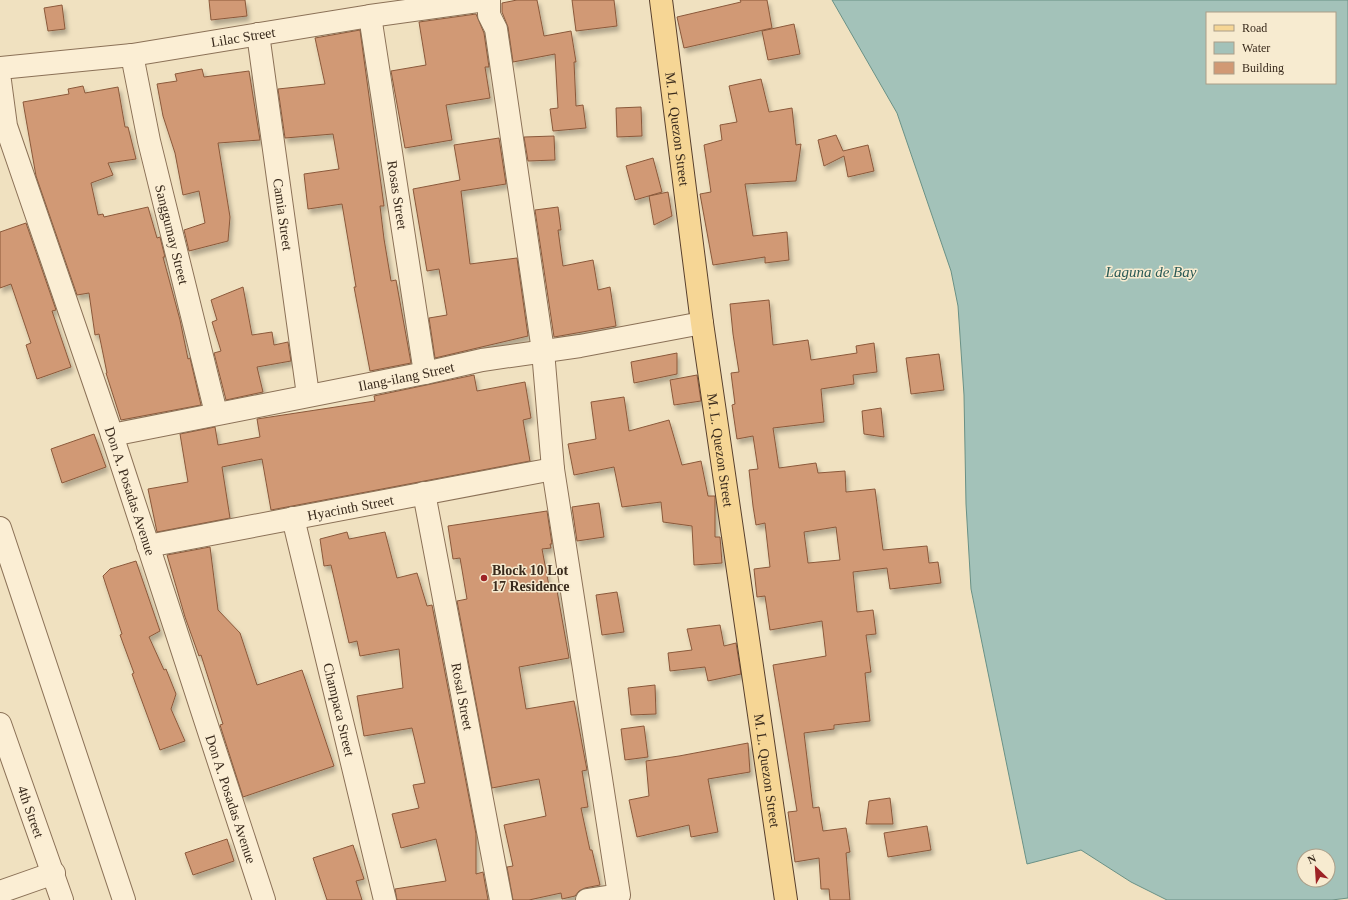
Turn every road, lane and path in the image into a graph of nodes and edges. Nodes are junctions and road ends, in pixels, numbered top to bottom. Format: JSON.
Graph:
{"nodes":[{"id":1,"x":485,"y":0,"type":"edge"},
{"id":2,"x":489,"y":0,"type":"edge"},
{"id":3,"x":661,"y":0,"type":"edge"},
{"id":4,"x":370,"y":16,"type":"junction"},
{"id":5,"x":258,"y":34,"type":"junction"},
{"id":6,"x":132,"y":55,"type":"junction"},
{"id":7,"x":0,"y":68,"type":"edge"},
{"id":8,"x":0,"y":81,"type":"edge"},
{"id":9,"x":702,"y":323,"type":"junction"},
{"id":10,"x":543,"y":351,"type":"junction"},
{"id":11,"x":425,"y":373,"type":"junction"},
{"id":12,"x":308,"y":395,"type":"junction"},
{"id":13,"x":216,"y":413,"type":"junction"},
{"id":14,"x":112,"y":435,"type":"junction"},
{"id":15,"x":553,"y":469,"type":"junction"},
{"id":16,"x":424,"y":493,"type":"junction"},
{"id":17,"x":293,"y":518,"type":"junction"},
{"id":18,"x":0,"y":528,"type":"edge"},
{"id":19,"x":148,"y":546,"type":"junction"},
{"id":20,"x":0,"y":724,"type":"edge"},
{"id":21,"x":54,"y":873,"type":"junction"},
{"id":22,"x":0,"y":892,"type":"edge"},
{"id":23,"x":62,"y":900,"type":"edge"},
{"id":24,"x":124,"y":900,"type":"edge"},
{"id":25,"x":264,"y":900,"type":"edge"},
{"id":26,"x":385,"y":900,"type":"edge"},
{"id":27,"x":501,"y":900,"type":"edge"},
{"id":28,"x":587,"y":900,"type":"edge"},
{"id":29,"x":786,"y":900,"type":"edge"}],
"edges":[{"from":1,"to":4,"type":"street","name":"Lilac Street"},
{"from":2,"to":10,"type":"street"},
{"from":3,"to":9,"type":"main road","name":"M. L. Quezon Street"},
{"from":4,"to":5,"type":"street","name":"Lilac Street"},
{"from":4,"to":11,"type":"street","name":"Rosas Street"},
{"from":5,"to":6,"type":"street","name":"Lilac Street"},
{"from":5,"to":12,"type":"street","name":"Camia Street"},
{"from":6,"to":7,"type":"street","name":"Lilac Street"},
{"from":6,"to":13,"type":"street","name":"Sanggumay Street"},
{"from":8,"to":14,"type":"street","name":"Don A. Posadas Avenue"},
{"from":9,"to":10,"type":"street","name":"Ilang-ilang Street"},
{"from":9,"to":29,"type":"main road","name":"M. L. Quezon Street"},
{"from":10,"to":11,"type":"street","name":"Ilang-ilang Street"},
{"from":10,"to":15,"type":"street"},
{"from":11,"to":12,"type":"street","name":"Ilang-ilang Street"},
{"from":12,"to":13,"type":"street","name":"Ilang-ilang Street"},
{"from":13,"to":14,"type":"street","name":"Ilang-ilang Street"},
{"from":14,"to":19,"type":"street","name":"Don A. Posadas Avenue"},
{"from":15,"to":16,"type":"street","name":"Hyacinth Street"},
{"from":15,"to":28,"type":"street"},
{"from":16,"to":17,"type":"street","name":"Hyacinth Street"},
{"from":16,"to":27,"type":"street","name":"Rosal Street"},
{"from":17,"to":19,"type":"street","name":"Hyacinth Street"},
{"from":17,"to":26,"type":"street","name":"Champaca Street"},
{"from":18,"to":24,"type":"street"},
{"from":19,"to":25,"type":"street","name":"Don A. Posadas Avenue"},
{"from":20,"to":21,"type":"street","name":"4th Street"},
{"from":21,"to":22,"type":"street"},
{"from":21,"to":23,"type":"street","name":"4th Street"}]}
